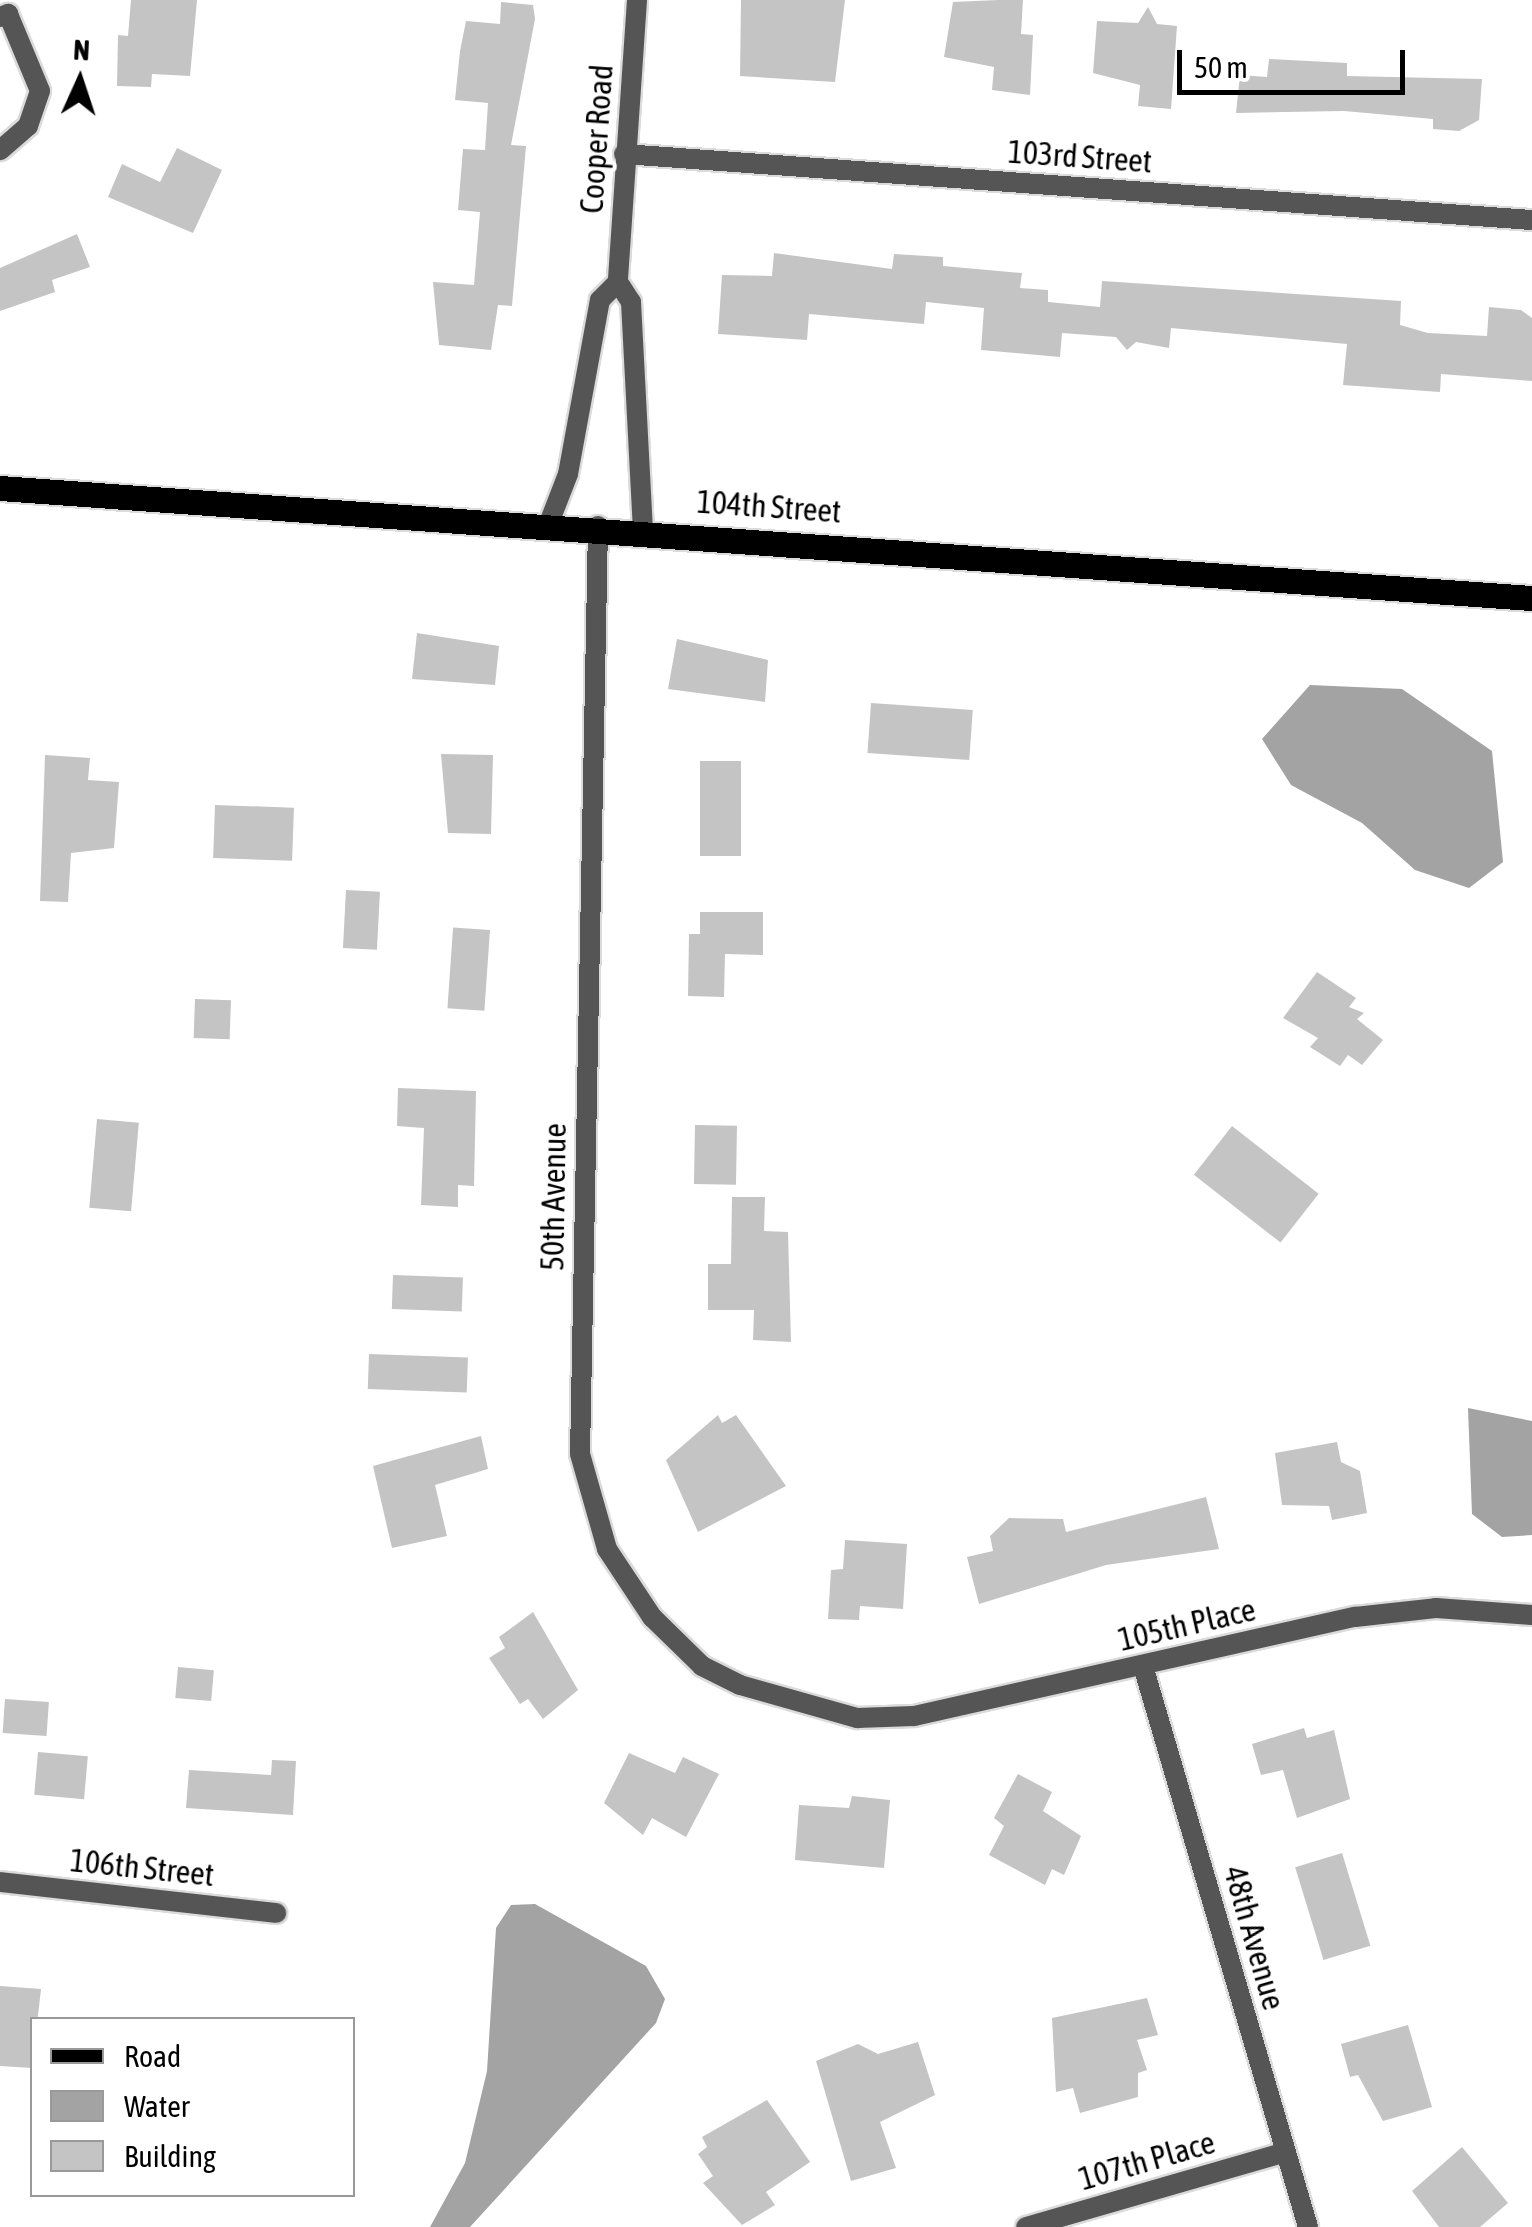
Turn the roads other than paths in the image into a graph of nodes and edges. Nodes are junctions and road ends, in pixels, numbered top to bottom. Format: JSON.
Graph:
{"nodes":[{"id":1,"x":637,"y":0,"type":"edge"},
{"id":2,"x":7,"y":10,"type":"edge"},
{"id":3,"x":0,"y":150,"type":"edge"},
{"id":4,"x":624,"y":154,"type":"junction"},
{"id":5,"x":1532,"y":220,"type":"edge"},
{"id":6,"x":618,"y":282,"type":"junction"},
{"id":7,"x":0,"y":488,"type":"edge"},
{"id":8,"x":550,"y":523,"type":"junction"},
{"id":9,"x":598,"y":526,"type":"junction"},
{"id":10,"x":643,"y":530,"type":"junction"},
{"id":11,"x":1532,"y":598,"type":"edge"},
{"id":12,"x":1532,"y":1615,"type":"edge"},
{"id":13,"x":1144,"y":1666,"type":"junction"},
{"id":14,"x":858,"y":1718,"type":"joint"},
{"id":15,"x":0,"y":1882,"type":"edge"},
{"id":16,"x":276,"y":1913,"type":"dead end"},
{"id":17,"x":1286,"y":2152,"type":"junction"},
{"id":18,"x":1026,"y":2227,"type":"edge"},
{"id":19,"x":1308,"y":2227,"type":"edge"}],
"edges":[{"from":1,"to":4,"type":"street","name":"Cooper Road"},
{"from":2,"to":3,"type":"street"},
{"from":4,"to":5,"type":"street","name":"103rd Street"},
{"from":4,"to":6,"type":"street","name":"Cooper Road"},
{"from":6,"to":8,"type":"street","name":"Cooper Road"},
{"from":6,"to":10,"type":"street","name":"Cooper Road"},
{"from":7,"to":8,"type":"main road","name":"104th Street"},
{"from":8,"to":9,"type":"main road","name":"104th Street"},
{"from":9,"to":10,"type":"main road","name":"104th Street"},
{"from":9,"to":14,"type":"street","name":"50th Avenue"},
{"from":10,"to":11,"type":"main road","name":"104th Street"},
{"from":12,"to":13,"type":"street","name":"105th Place"},
{"from":13,"to":14,"type":"street","name":"105th Place"},
{"from":13,"to":17,"type":"street","name":"48th Avenue"},
{"from":15,"to":16,"type":"street","name":"106th Street"},
{"from":17,"to":18,"type":"street","name":"107th Place"},
{"from":17,"to":19,"type":"street","name":"48th Avenue"}]}
